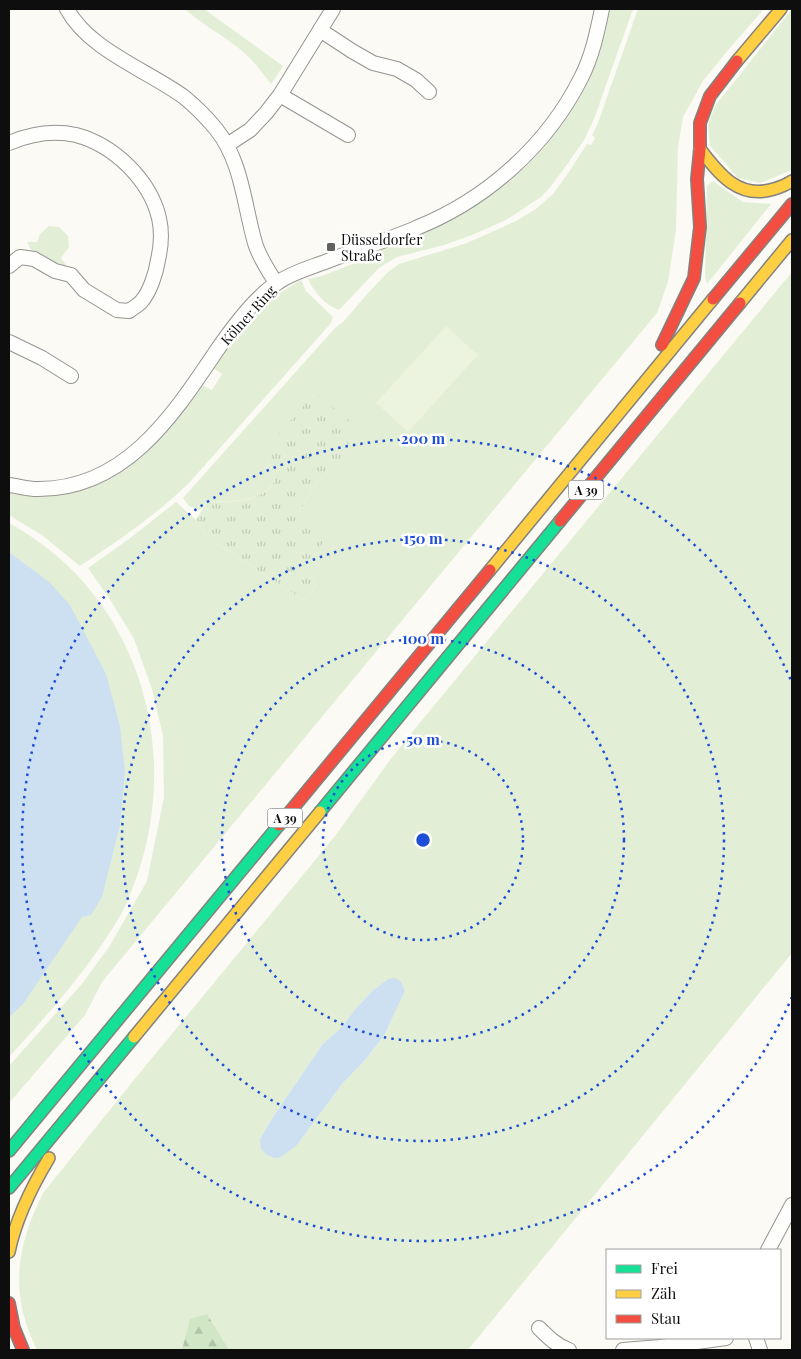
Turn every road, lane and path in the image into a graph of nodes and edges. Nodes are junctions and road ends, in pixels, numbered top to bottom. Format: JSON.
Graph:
{"nodes":[{"id":1,"x":67,"y":9,"type":"edge"},
{"id":2,"x":333,"y":9,"type":"edge"},
{"id":3,"x":602,"y":9,"type":"edge"},
{"id":4,"x":781,"y":9,"type":"edge"},
{"id":5,"x":320,"y":30,"type":"junction"},
{"id":6,"x":430,"y":92,"type":"dead end"},
{"id":7,"x":280,"y":95,"type":"junction"},
{"id":8,"x":348,"y":135,"type":"dead end"},
{"id":9,"x":9,"y":143,"type":"edge"},
{"id":10,"x":227,"y":145,"type":"junction"},
{"id":11,"x":700,"y":149,"type":"junction"},
{"id":12,"x":792,"y":181,"type":"edge"},
{"id":13,"x":792,"y":204,"type":"edge"},
{"id":14,"x":792,"y":240,"type":"edge"},
{"id":15,"x":9,"y":266,"type":"edge"},
{"id":16,"x":276,"y":283,"type":"junction"},
{"id":17,"x":9,"y":342,"type":"edge"},
{"id":18,"x":71,"y":376,"type":"dead end"},
{"id":19,"x":639,"y":389,"type":"junction"},
{"id":20,"x":9,"y":485,"type":"edge"},
{"id":21,"x":100,"y":1078,"type":"junction"},
{"id":22,"x":9,"y":1151,"type":"edge"},
{"id":23,"x":9,"y":1188,"type":"edge"},
{"id":24,"x":792,"y":1206,"type":"edge"},
{"id":25,"x":769,"y":1249,"type":"edge"},
{"id":26,"x":9,"y":1252,"type":"edge"},
{"id":27,"x":9,"y":1303,"type":"edge"},
{"id":28,"x":539,"y":1328,"type":"dead end"},
{"id":29,"x":719,"y":1339,"type":"edge"},
{"id":30,"x":23,"y":1350,"type":"edge"},
{"id":31,"x":569,"y":1350,"type":"edge"},
{"id":32,"x":623,"y":1350,"type":"edge"}],
"edges":[{"from":1,"to":10,"type":"street"},
{"from":2,"to":5,"type":"street"},
{"from":3,"to":16,"type":"street","name":"Kölner Ring"},
{"from":4,"to":11,"type":"highway"},
{"from":5,"to":6,"type":"street"},
{"from":5,"to":7,"type":"street"},
{"from":7,"to":8,"type":"street"},
{"from":7,"to":10,"type":"street"},
{"from":9,"to":15,"type":"street"},
{"from":10,"to":16,"type":"street"},
{"from":11,"to":12,"type":"highway"},
{"from":11,"to":19,"type":"highway"},
{"from":13,"to":19,"type":"highway","number":"A 39"},
{"from":14,"to":21,"type":"highway","number":"A 39"},
{"from":16,"to":20,"type":"street","name":"Kölner Ring"},
{"from":17,"to":18,"type":"street"},
{"from":19,"to":22,"type":"highway","number":"A 39"},
{"from":21,"to":23,"type":"highway","number":"A 39"},
{"from":21,"to":26,"type":"highway"},
{"from":24,"to":25,"type":"street"},
{"from":27,"to":30,"type":"highway"},
{"from":28,"to":31,"type":"street"},
{"from":29,"to":32,"type":"street"}]}
